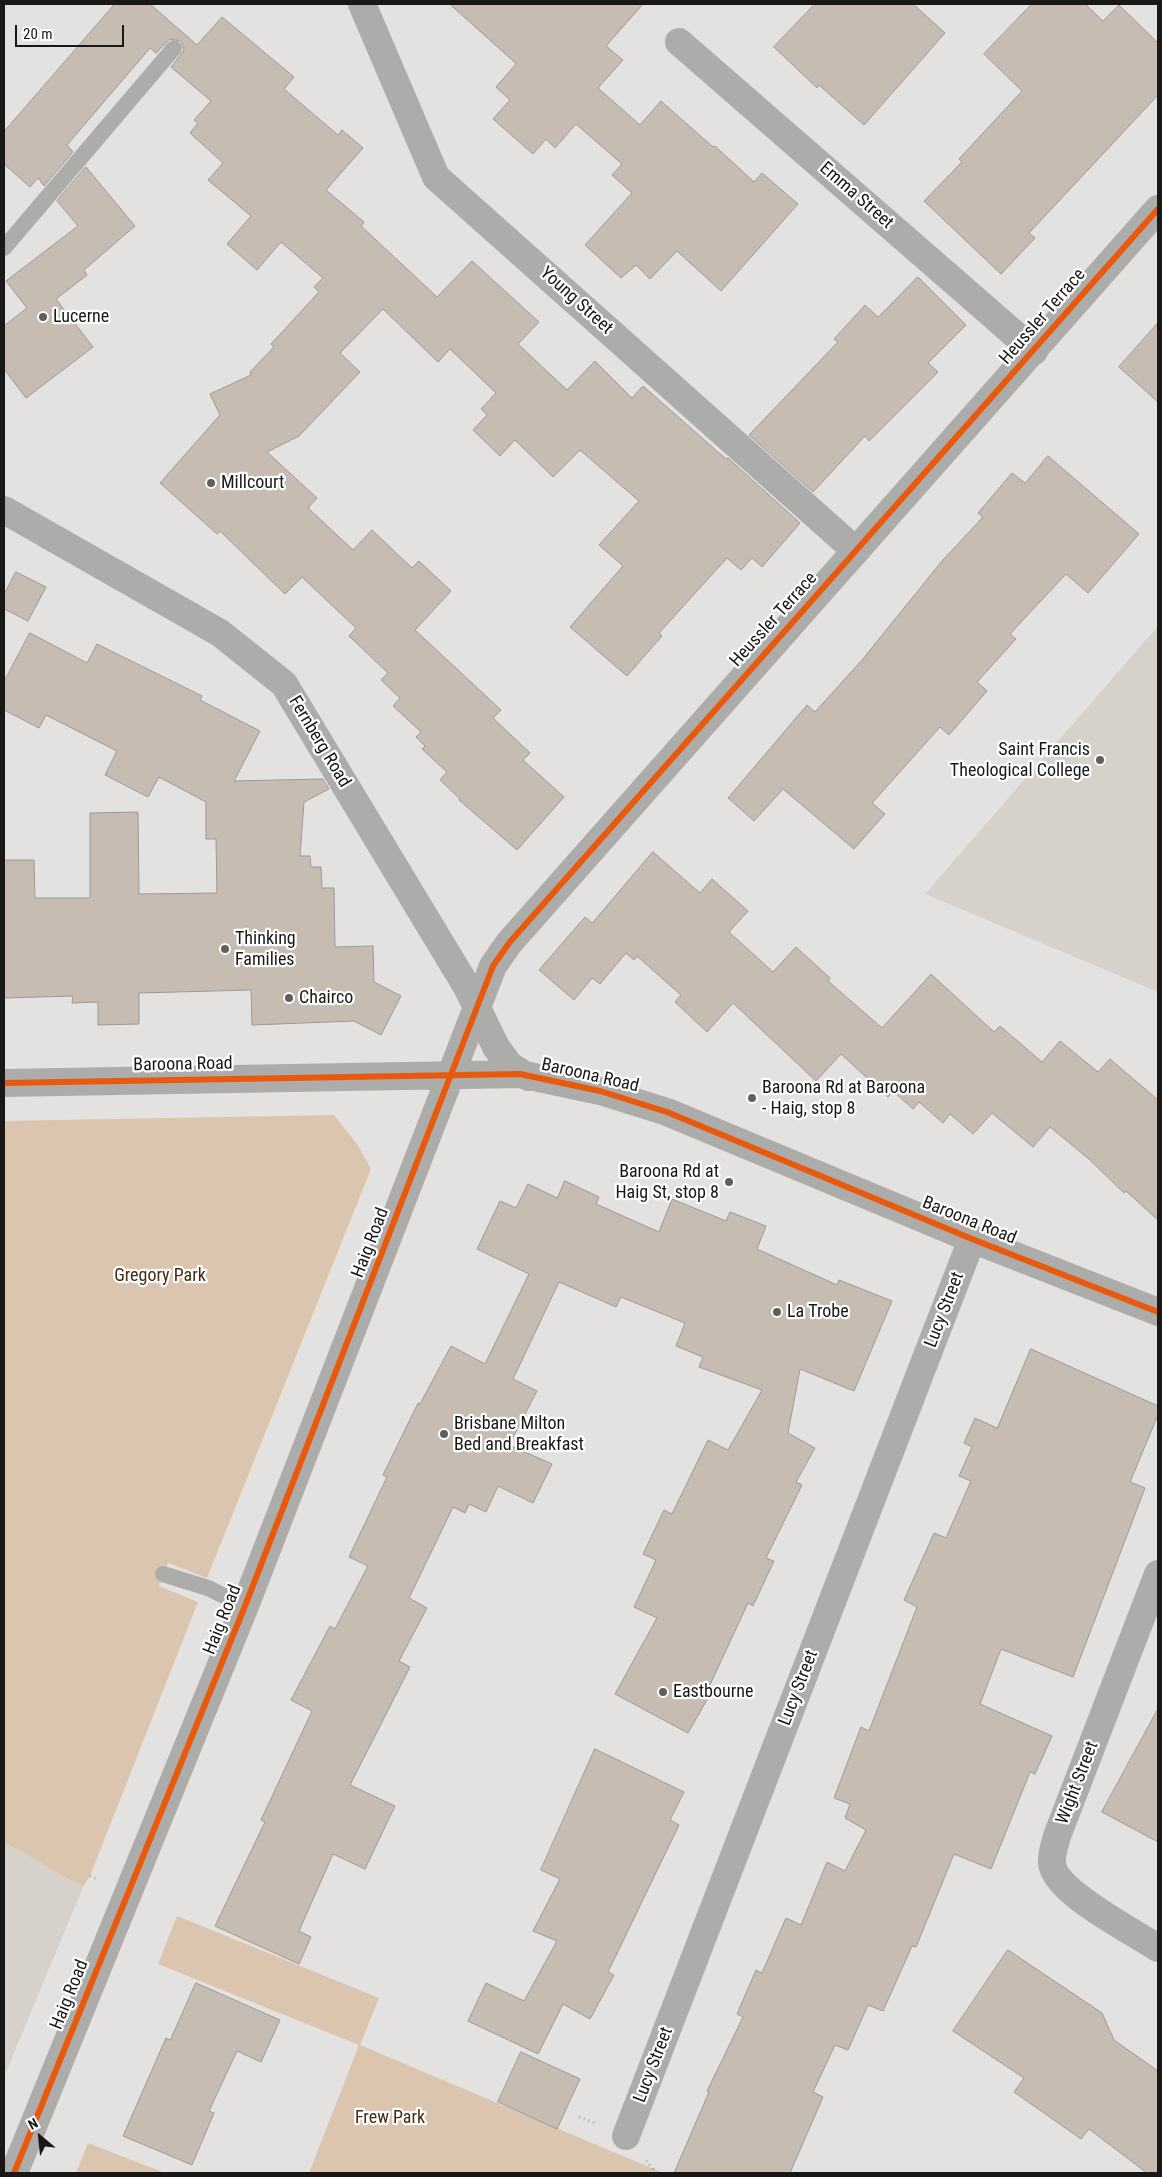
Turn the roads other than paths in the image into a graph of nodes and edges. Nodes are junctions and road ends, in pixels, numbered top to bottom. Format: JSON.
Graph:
{"nodes":[{"id":1,"x":362,"y":4,"type":"edge"},
{"id":2,"x":679,"y":42,"type":"dead end"},
{"id":3,"x":174,"y":48,"type":"dead end"},
{"id":4,"x":1158,"y":209,"type":"edge"},
{"id":5,"x":4,"y":248,"type":"edge"},
{"id":6,"x":1034,"y":351,"type":"junction"},
{"id":7,"x":4,"y":510,"type":"edge"},
{"id":8,"x":856,"y":551,"type":"junction"},
{"id":9,"x":478,"y":1009,"type":"junction"},
{"id":10,"x":452,"y":1074,"type":"junction"},
{"id":11,"x":528,"y":1077,"type":"junction"},
{"id":12,"x":4,"y":1083,"type":"edge"},
{"id":13,"x":972,"y":1239,"type":"junction"},
{"id":14,"x":1158,"y":1312,"type":"edge"},
{"id":15,"x":163,"y":1574,"type":"dead end"},
{"id":16,"x":1158,"y":1574,"type":"edge"},
{"id":17,"x":245,"y":1606,"type":"junction"},
{"id":18,"x":1152,"y":1610,"type":"edge"},
{"id":19,"x":1158,"y":1948,"type":"edge"},
{"id":20,"x":626,"y":2136,"type":"dead end"},
{"id":21,"x":14,"y":2173,"type":"edge"}],
"edges":[{"from":1,"to":8,"type":"street","name":"Young Street"},
{"from":2,"to":6,"type":"street","name":"Emma Street"},
{"from":3,"to":5,"type":"lane"},
{"from":4,"to":6,"type":"street","name":"Heussler Terrace"},
{"from":6,"to":8,"type":"street","name":"Heussler Terrace"},
{"from":7,"to":9,"type":"street","name":"Fernberg Road"},
{"from":8,"to":9,"type":"street","name":"Heussler Terrace"},
{"from":9,"to":10,"type":"street","name":"Heussler Terrace"},
{"from":9,"to":11,"type":"street","name":"Fernberg Road"},
{"from":10,"to":11,"type":"street","name":"Baroona Road"},
{"from":10,"to":12,"type":"street","name":"Baroona Road"},
{"from":10,"to":17,"type":"street","name":"Haig Road"},
{"from":11,"to":13,"type":"street","name":"Baroona Road"},
{"from":13,"to":14,"type":"street","name":"Baroona Road"},
{"from":13,"to":20,"type":"street","name":"Lucy Street"},
{"from":15,"to":17,"type":"lane"},
{"from":16,"to":18,"type":"street","name":"Wight Street"},
{"from":17,"to":21,"type":"street","name":"Haig Road"},
{"from":18,"to":19,"type":"street","name":"Wight Street"}]}
